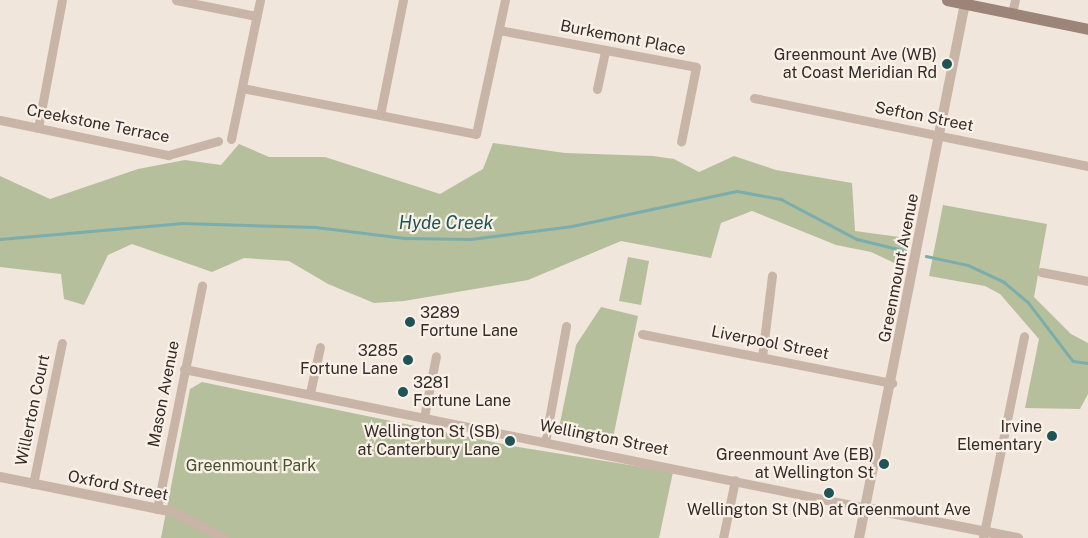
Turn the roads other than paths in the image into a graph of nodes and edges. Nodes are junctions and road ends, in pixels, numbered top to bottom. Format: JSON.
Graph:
{"nodes":[{"id":1,"x":62,"y":0,"type":"edge"},
{"id":2,"x":176,"y":0,"type":"edge"},
{"id":3,"x":260,"y":0,"type":"edge"},
{"id":4,"x":403,"y":0,"type":"edge"},
{"id":5,"x":505,"y":0,"type":"edge"},
{"id":6,"x":947,"y":0,"type":"edge"},
{"id":7,"x":1015,"y":0,"type":"edge"},
{"id":8,"x":966,"y":4,"type":"junction"},
{"id":9,"x":1012,"y":13,"type":"junction"},
{"id":10,"x":256,"y":16,"type":"junction"},
{"id":11,"x":1088,"y":29,"type":"edge"},
{"id":12,"x":499,"y":30,"type":"junction"},
{"id":13,"x":605,"y":50,"type":"junction"},
{"id":14,"x":242,"y":88,"type":"junction"},
{"id":15,"x":597,"y":89,"type":"dead end"},
{"id":16,"x":754,"y":98,"type":"dead end"},
{"id":17,"x":380,"y":115,"type":"junction"},
{"id":18,"x":0,"y":120,"type":"edge"},
{"id":19,"x":38,"y":128,"type":"junction"},
{"id":20,"x":940,"y":136,"type":"junction"},
{"id":21,"x":231,"y":140,"type":"dead end"},
{"id":22,"x":218,"y":141,"type":"dead end"},
{"id":23,"x":681,"y":142,"type":"dead end"},
{"id":24,"x":1088,"y":166,"type":"edge"},
{"id":25,"x":1040,"y":272,"type":"dead end"},
{"id":26,"x":772,"y":276,"type":"dead end"},
{"id":27,"x":1088,"y":281,"type":"edge"},
{"id":28,"x":202,"y":285,"type":"dead end"},
{"id":29,"x":566,"y":326,"type":"dead end"},
{"id":30,"x":642,"y":334,"type":"dead end"},
{"id":31,"x":1024,"y":336,"type":"dead end"},
{"id":32,"x":62,"y":343,"type":"dead end"},
{"id":33,"x":320,"y":347,"type":"dead end"},
{"id":34,"x":436,"y":356,"type":"dead end"},
{"id":35,"x":762,"y":357,"type":"junction"},
{"id":36,"x":184,"y":369,"type":"junction"},
{"id":37,"x":892,"y":383,"type":"junction"},
{"id":38,"x":310,"y":393,"type":"junction"},
{"id":39,"x":424,"y":417,"type":"junction"},
{"id":40,"x":545,"y":442,"type":"junction"},
{"id":41,"x":0,"y":477,"type":"edge"},
{"id":42,"x":734,"y":480,"type":"junction"},
{"id":43,"x":33,"y":484,"type":"junction"},
{"id":44,"x":157,"y":508,"type":"junction"},
{"id":45,"x":866,"y":508,"type":"junction"},
{"id":46,"x":984,"y":535,"type":"edge"},
{"id":47,"x":224,"y":538,"type":"edge"},
{"id":48,"x":722,"y":538,"type":"edge"},
{"id":49,"x":860,"y":538,"type":"edge"},
{"id":50,"x":1018,"y":538,"type":"edge"}],
"edges":[{"from":1,"to":19,"type":"street"},
{"from":2,"to":10,"type":"street"},
{"from":3,"to":10,"type":"street"},
{"from":4,"to":17,"type":"street"},
{"from":5,"to":12,"type":"street"},
{"from":6,"to":8,"type":"main road"},
{"from":7,"to":9,"type":"street"},
{"from":8,"to":9,"type":"main road"},
{"from":8,"to":20,"type":"street","name":"Greenmount Avenue"},
{"from":9,"to":11,"type":"main road"},
{"from":10,"to":14,"type":"street"},
{"from":12,"to":13,"type":"street","name":"Burkemont Place"},
{"from":12,"to":17,"type":"street"},
{"from":13,"to":15,"type":"street"},
{"from":13,"to":23,"type":"street","name":"Burkemont Place"},
{"from":14,"to":17,"type":"street"},
{"from":14,"to":21,"type":"street"},
{"from":16,"to":20,"type":"street","name":"Sefton Street"},
{"from":18,"to":19,"type":"street","name":"Creekstone Terrace"},
{"from":19,"to":22,"type":"street","name":"Creekstone Terrace"},
{"from":20,"to":24,"type":"street","name":"Sefton Street"},
{"from":20,"to":37,"type":"street","name":"Greenmount Avenue"},
{"from":25,"to":27,"type":"street"},
{"from":26,"to":35,"type":"street"},
{"from":28,"to":36,"type":"street","name":"Mason Avenue"},
{"from":29,"to":40,"type":"street"},
{"from":30,"to":35,"type":"street","name":"Liverpool Street"},
{"from":31,"to":46,"type":"street"},
{"from":32,"to":43,"type":"street","name":"Willerton Court"},
{"from":33,"to":38,"type":"street"},
{"from":34,"to":39,"type":"street"},
{"from":35,"to":37,"type":"street","name":"Liverpool Street"},
{"from":36,"to":38,"type":"street","name":"Wellington Street"},
{"from":36,"to":44,"type":"street","name":"Mason Avenue"},
{"from":37,"to":45,"type":"street","name":"Greenmount Avenue"},
{"from":38,"to":39,"type":"street","name":"Wellington Street"},
{"from":39,"to":40,"type":"street","name":"Wellington Street"},
{"from":40,"to":42,"type":"street","name":"Wellington Street"},
{"from":41,"to":43,"type":"street","name":"Oxford Street"},
{"from":42,"to":45,"type":"street","name":"Wellington Street"},
{"from":42,"to":48,"type":"street"},
{"from":43,"to":44,"type":"street","name":"Oxford Street"},
{"from":44,"to":47,"type":"street","name":"Oxford Street"},
{"from":45,"to":46,"type":"street","name":"Wellington Street"},
{"from":45,"to":49,"type":"street","name":"Greenmount Avenue"},
{"from":46,"to":50,"type":"street","name":"Wellington Street"}]}
